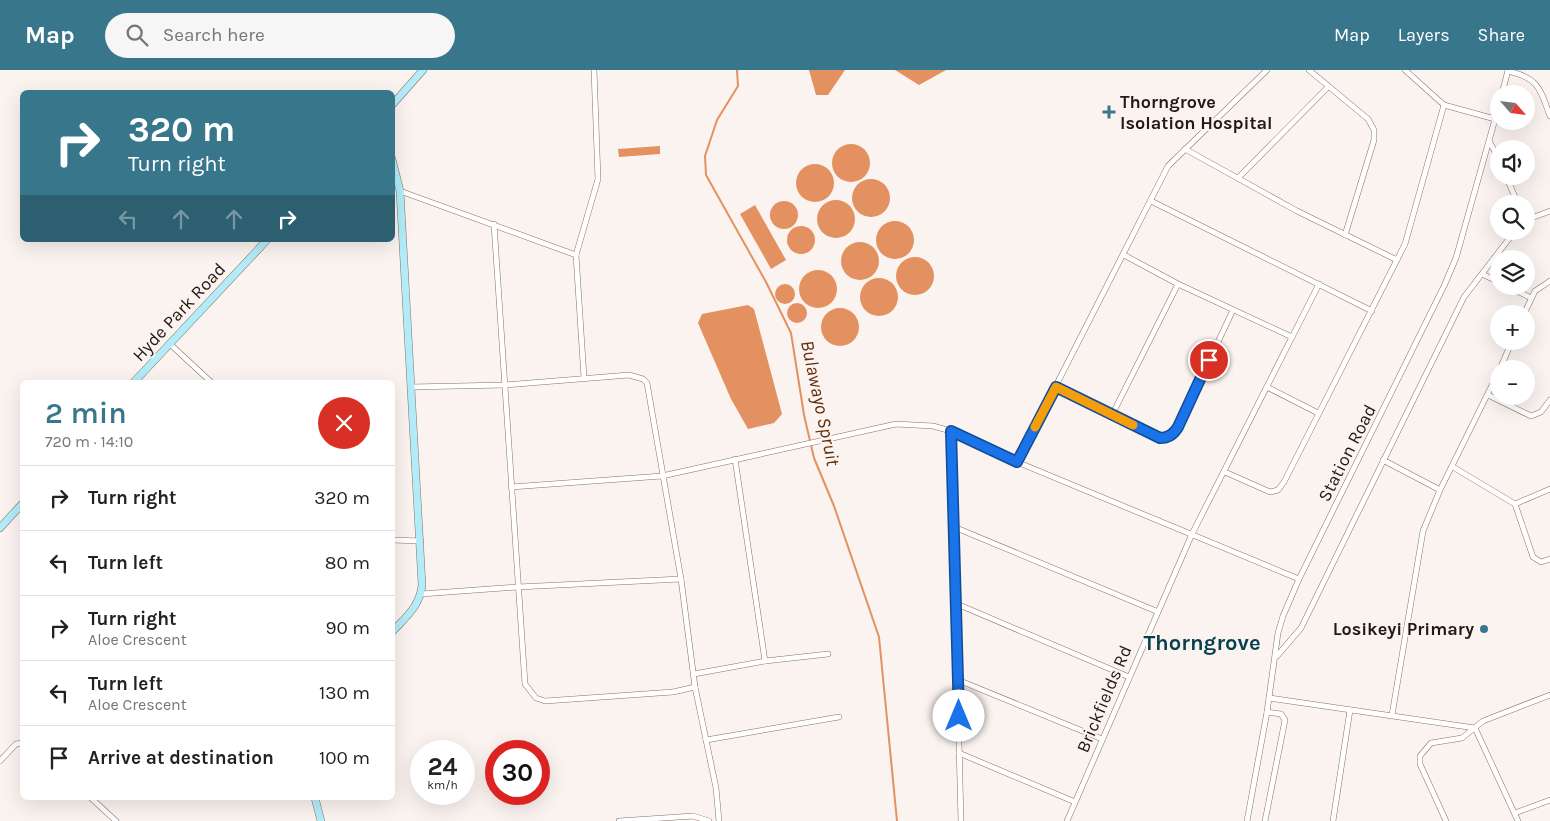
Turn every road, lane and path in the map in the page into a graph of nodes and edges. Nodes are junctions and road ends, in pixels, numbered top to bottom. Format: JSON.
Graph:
{"nodes":[{"id":1,"x":423,"y":70,"type":"edge"},
{"id":2,"x":594,"y":70,"type":"edge"},
{"id":3,"x":1266,"y":70,"type":"edge"},
{"id":4,"x":1309,"y":70,"type":"edge"},
{"id":5,"x":1405,"y":70,"type":"edge"},
{"id":6,"x":1508,"y":71,"type":"edge"},
{"id":7,"x":1504,"y":85,"type":"edge"},
{"id":8,"x":1328,"y":87,"type":"junction"},
{"id":9,"x":395,"y":103,"type":"edge"},
{"id":10,"x":1444,"y":106,"type":"junction"},
{"id":11,"x":1550,"y":116,"type":"edge"},
{"id":12,"x":1490,"y":118,"type":"edge"},
{"id":13,"x":1492,"y":130,"type":"edge"},
{"id":14,"x":1489,"y":141,"type":"joint"},
{"id":15,"x":1184,"y":149,"type":"junction"},
{"id":16,"x":395,"y":171,"type":"edge"},
{"id":17,"x":1238,"y":178,"type":"junction"},
{"id":18,"x":400,"y":191,"type":"junction"},
{"id":19,"x":1151,"y":200,"type":"junction"},
{"id":20,"x":1550,"y":211,"type":"edge"},
{"id":21,"x":1535,"y":217,"type":"edge"},
{"id":22,"x":494,"y":224,"type":"junction"},
{"id":23,"x":1345,"y":235,"type":"junction"},
{"id":24,"x":1508,"y":240,"type":"edge"},
{"id":25,"x":265,"y":242,"type":"edge"},
{"id":26,"x":576,"y":255,"type":"junction"},
{"id":27,"x":1124,"y":255,"type":"junction"},
{"id":28,"x":1397,"y":260,"type":"junction"},
{"id":29,"x":1482,"y":274,"type":"junction"},
{"id":30,"x":1490,"y":278,"type":"edge"},
{"id":31,"x":1550,"y":282,"type":"edge"},
{"id":32,"x":1178,"y":284,"type":"junction"},
{"id":33,"x":1319,"y":284,"type":"junction"},
{"id":34,"x":1525,"y":295,"type":"edge"},
{"id":35,"x":1531,"y":298,"type":"junction"},
{"id":36,"x":1528,"y":305,"type":"edge"},
{"id":37,"x":1233,"y":310,"type":"junction"},
{"id":38,"x":1372,"y":311,"type":"junction"},
{"id":39,"x":1292,"y":337,"type":"junction"},
{"id":40,"x":170,"y":344,"type":"junction"},
{"id":41,"x":584,"y":378,"type":"junction"},
{"id":42,"x":136,"y":380,"type":"edge"},
{"id":43,"x":209,"y":380,"type":"edge"},
{"id":44,"x":504,"y":385,"type":"junction"},
{"id":45,"x":411,"y":387,"type":"junction"},
{"id":46,"x":1056,"y":387,"type":"junction"},
{"id":47,"x":1267,"y":387,"type":"junction"},
{"id":48,"x":1490,"y":390,"type":"edge"},
{"id":49,"x":1488,"y":395,"type":"junction"},
{"id":50,"x":1550,"y":400,"type":"edge"},
{"id":51,"x":1318,"y":413,"type":"junction"},
{"id":52,"x":1112,"y":415,"type":"junction"},
{"id":53,"x":951,"y":431,"type":"junction"},
{"id":54,"x":735,"y":459,"type":"junction"},
{"id":55,"x":1383,"y":460,"type":"junction"},
{"id":56,"x":1017,"y":462,"type":"junction"},
{"id":57,"x":1453,"y":467,"type":"junction"},
{"id":58,"x":1225,"y":472,"type":"junction"},
{"id":59,"x":662,"y":476,"type":"junction"},
{"id":60,"x":511,"y":487,"type":"junction"},
{"id":61,"x":1550,"y":489,"type":"edge"},
{"id":62,"x":1440,"y":490,"type":"junction"},
{"id":63,"x":1515,"y":504,"type":"junction"},
{"id":64,"x":20,"y":506,"type":"edge"},
{"id":65,"x":0,"y":528,"type":"edge"},
{"id":66,"x":954,"y":528,"type":"junction"},
{"id":67,"x":1192,"y":534,"type":"junction"},
{"id":68,"x":395,"y":540,"type":"edge"},
{"id":69,"x":421,"y":541,"type":"junction"},
{"id":70,"x":1550,"y":560,"type":"edge"},
{"id":71,"x":681,"y":579,"type":"junction"},
{"id":72,"x":1299,"y":579,"type":"junction"},
{"id":73,"x":518,"y":587,"type":"junction"},
{"id":74,"x":421,"y":594,"type":"junction"},
{"id":75,"x":957,"y":604,"type":"junction"},
{"id":76,"x":1156,"y":611,"type":"junction"},
{"id":77,"x":395,"y":629,"type":"edge"},
{"id":78,"x":828,"y":654,"type":"dead end"},
{"id":79,"x":1276,"y":657,"type":"junction"},
{"id":80,"x":765,"y":661,"type":"junction"},
{"id":81,"x":694,"y":674,"type":"junction"},
{"id":82,"x":1129,"y":677,"type":"junction"},
{"id":83,"x":958,"y":680,"type":"junction"},
{"id":84,"x":696,"y":687,"type":"junction"},
{"id":85,"x":1550,"y":695,"type":"edge"},
{"id":86,"x":1269,"y":698,"type":"junction"},
{"id":87,"x":1350,"y":710,"type":"junction"},
{"id":88,"x":1268,"y":712,"type":"junction"},
{"id":89,"x":1392,"y":715,"type":"junction"},
{"id":90,"x":839,"y":717,"type":"dead end"},
{"id":91,"x":1475,"y":728,"type":"junction"},
{"id":92,"x":1102,"y":739,"type":"junction"},
{"id":93,"x":706,"y":740,"type":"junction"},
{"id":94,"x":20,"y":743,"type":"edge"},
{"id":95,"x":959,"y":753,"type":"junction"},
{"id":96,"x":0,"y":761,"type":"edge"},
{"id":97,"x":93,"y":800,"type":"edge"},
{"id":98,"x":315,"y":800,"type":"edge"},
{"id":99,"x":1550,"y":800,"type":"edge"},
{"id":100,"x":1075,"y":802,"type":"junction"},
{"id":101,"x":1515,"y":813,"type":"junction"},
{"id":102,"x":116,"y":821,"type":"edge"},
{"id":103,"x":321,"y":821,"type":"edge"},
{"id":104,"x":619,"y":821,"type":"edge"},
{"id":105,"x":709,"y":821,"type":"edge"},
{"id":106,"x":719,"y":821,"type":"edge"},
{"id":107,"x":961,"y":821,"type":"edge"},
{"id":108,"x":1067,"y":821,"type":"edge"},
{"id":109,"x":1247,"y":821,"type":"edge"},
{"id":110,"x":1265,"y":821,"type":"edge"},
{"id":111,"x":1333,"y":821,"type":"edge"},
{"id":112,"x":1446,"y":821,"type":"edge"},
{"id":113,"x":1518,"y":821,"type":"edge"}],
"edges":[{"from":1,"to":9,"type":"street"},
{"from":2,"to":26,"type":"street"},
{"from":3,"to":15,"type":"street"},
{"from":4,"to":8,"type":"street"},
{"from":5,"to":10,"type":"street"},
{"from":6,"to":7,"type":"street"},
{"from":6,"to":11,"type":"street"},
{"from":8,"to":17,"type":"street"},
{"from":8,"to":23,"type":"street"},
{"from":10,"to":12,"type":"street"},
{"from":10,"to":28,"type":"street"},
{"from":13,"to":14,"type":"street","name":"Station Road"},
{"from":14,"to":72,"type":"street","name":"Station Road"},
{"from":15,"to":17,"type":"street"},
{"from":15,"to":19,"type":"street"},
{"from":16,"to":18,"type":"street"},
{"from":17,"to":23,"type":"street"},
{"from":18,"to":22,"type":"street"},
{"from":18,"to":45,"type":"street"},
{"from":19,"to":27,"type":"street"},
{"from":19,"to":33,"type":"street"},
{"from":20,"to":21,"type":"street"},
{"from":22,"to":26,"type":"street"},
{"from":22,"to":44,"type":"street"},
{"from":23,"to":28,"type":"street"},
{"from":24,"to":29,"type":"street"},
{"from":25,"to":40,"type":"street","name":"Hyde Park Road"},
{"from":26,"to":41,"type":"street"},
{"from":27,"to":32,"type":"street"},
{"from":27,"to":46,"type":"street"},
{"from":28,"to":38,"type":"street"},
{"from":29,"to":30,"type":"street"},
{"from":29,"to":55,"type":"street"},
{"from":31,"to":35,"type":"street"},
{"from":32,"to":37,"type":"street"},
{"from":32,"to":52,"type":"street"},
{"from":33,"to":38,"type":"street"},
{"from":33,"to":39,"type":"street","name":"Brickfields Rd"},
{"from":34,"to":35,"type":"street"},
{"from":35,"to":36,"type":"street"},
{"from":37,"to":39,"type":"street"},
{"from":37,"to":52,"type":"street"},
{"from":38,"to":51,"type":"street"},
{"from":39,"to":47,"type":"street","name":"Brickfields Rd"},
{"from":40,"to":42,"type":"street","name":"Hyde Park Road"},
{"from":40,"to":43,"type":"street"},
{"from":41,"to":44,"type":"street"},
{"from":41,"to":59,"type":"street"},
{"from":44,"to":45,"type":"street"},
{"from":44,"to":60,"type":"street"},
{"from":45,"to":69,"type":"street"},
{"from":46,"to":52,"type":"street"},
{"from":46,"to":56,"type":"street"},
{"from":47,"to":51,"type":"street"},
{"from":47,"to":58,"type":"street","name":"Brickfields Rd"},
{"from":48,"to":49,"type":"street"},
{"from":49,"to":50,"type":"street"},
{"from":49,"to":57,"type":"street"},
{"from":51,"to":58,"type":"street"},
{"from":53,"to":54,"type":"street"},
{"from":53,"to":56,"type":"street"},
{"from":53,"to":66,"type":"street"},
{"from":54,"to":59,"type":"street"},
{"from":54,"to":80,"type":"street"},
{"from":55,"to":62,"type":"street"},
{"from":55,"to":79,"type":"street"},
{"from":56,"to":67,"type":"street"},
{"from":57,"to":62,"type":"street"},
{"from":57,"to":63,"type":"street"},
{"from":58,"to":67,"type":"street","name":"Brickfields Rd"},
{"from":59,"to":60,"type":"street"},
{"from":59,"to":71,"type":"street"},
{"from":60,"to":73,"type":"street"},
{"from":61,"to":63,"type":"street"},
{"from":62,"to":89,"type":"street"},
{"from":63,"to":70,"type":"street"},
{"from":64,"to":65,"type":"street"},
{"from":66,"to":75,"type":"street"},
{"from":66,"to":76,"type":"street"},
{"from":67,"to":72,"type":"street"},
{"from":67,"to":76,"type":"street","name":"Brickfields Rd"},
{"from":68,"to":69,"type":"street"},
{"from":69,"to":74,"type":"street"},
{"from":71,"to":73,"type":"street"},
{"from":71,"to":81,"type":"street"},
{"from":72,"to":79,"type":"street","name":"Station Road"},
{"from":73,"to":74,"type":"street"},
{"from":73,"to":84,"type":"street"},
{"from":74,"to":77,"type":"street"},
{"from":75,"to":82,"type":"street"},
{"from":75,"to":83,"type":"street"},
{"from":76,"to":82,"type":"street","name":"Brickfields Rd"},
{"from":78,"to":80,"type":"street"},
{"from":79,"to":86,"type":"street","name":"Station Road"},
{"from":80,"to":81,"type":"street"},
{"from":81,"to":84,"type":"street"},
{"from":82,"to":92,"type":"street","name":"Brickfields Rd"},
{"from":83,"to":92,"type":"street"},
{"from":83,"to":95,"type":"street"},
{"from":84,"to":93,"type":"street"},
{"from":85,"to":91,"type":"street"},
{"from":86,"to":87,"type":"street"},
{"from":86,"to":88,"type":"street","name":"Station Road"},
{"from":87,"to":89,"type":"street"},
{"from":87,"to":111,"type":"street"},
{"from":88,"to":109,"type":"street","name":"Station Road"},
{"from":88,"to":110,"type":"street"},
{"from":89,"to":91,"type":"street"},
{"from":90,"to":93,"type":"street"},
{"from":91,"to":101,"type":"street"},
{"from":91,"to":112,"type":"street"},
{"from":92,"to":100,"type":"street","name":"Brickfields Rd"},
{"from":93,"to":106,"type":"street"},
{"from":94,"to":96,"type":"street"},
{"from":95,"to":100,"type":"street"},
{"from":95,"to":107,"type":"street"},
{"from":97,"to":102,"type":"street"},
{"from":98,"to":103,"type":"street"},
{"from":99,"to":101,"type":"street"},
{"from":100,"to":108,"type":"street","name":"Brickfields Rd"},
{"from":101,"to":113,"type":"street"},
{"from":104,"to":105,"type":"street"}]}
